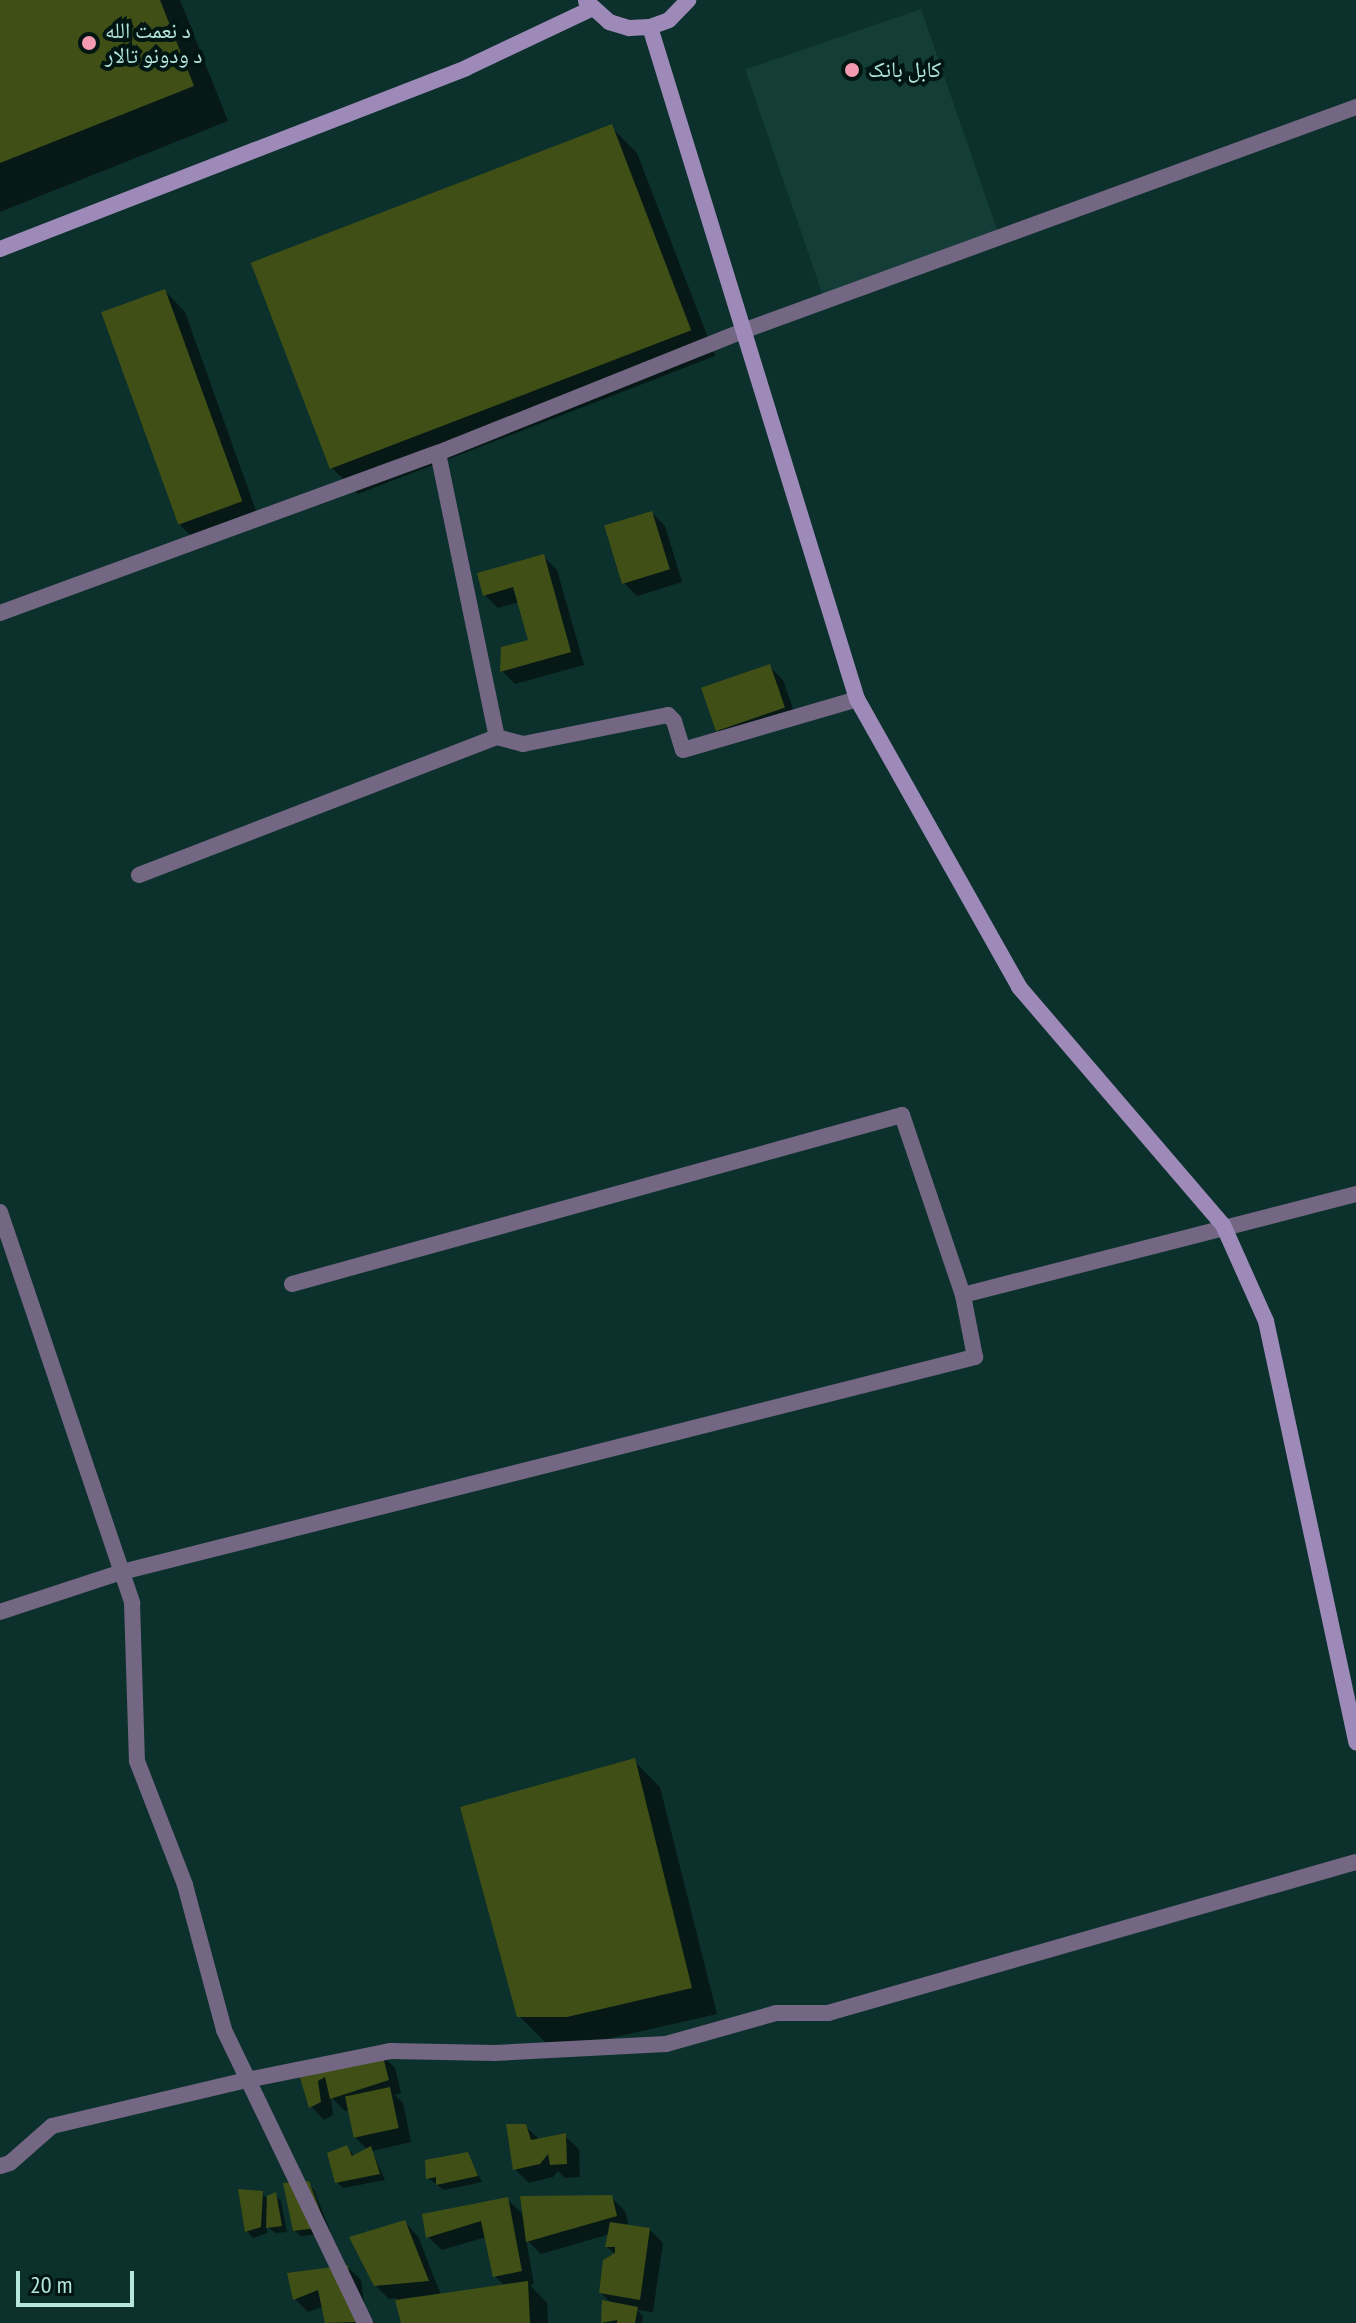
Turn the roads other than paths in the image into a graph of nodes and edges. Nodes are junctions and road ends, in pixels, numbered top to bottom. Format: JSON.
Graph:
{"nodes":[{"id":1,"x":688,"y":0,"type":"edge"},
{"id":2,"x":588,"y":4,"type":"edge"},
{"id":3,"x":650,"y":27,"type":"junction"},
{"id":4,"x":1356,"y":107,"type":"edge"},
{"id":5,"x":0,"y":249,"type":"edge"},
{"id":6,"x":743,"y":331,"type":"junction"},
{"id":7,"x":438,"y":453,"type":"junction"},
{"id":8,"x":0,"y":613,"type":"edge"},
{"id":9,"x":857,"y":699,"type":"junction"},
{"id":10,"x":497,"y":737,"type":"junction"},
{"id":11,"x":139,"y":875,"type":"dead end"},
{"id":12,"x":1356,"y":1194,"type":"edge"},
{"id":13,"x":0,"y":1212,"type":"edge"},
{"id":14,"x":1223,"y":1225,"type":"junction"},
{"id":15,"x":292,"y":1284,"type":"dead end"},
{"id":16,"x":963,"y":1295,"type":"junction"},
{"id":17,"x":122,"y":1572,"type":"junction"},
{"id":18,"x":0,"y":1612,"type":"edge"},
{"id":19,"x":1356,"y":1742,"type":"edge"},
{"id":20,"x":1356,"y":1862,"type":"edge"},
{"id":21,"x":247,"y":2080,"type":"junction"},
{"id":22,"x":0,"y":2166,"type":"edge"},
{"id":23,"x":365,"y":2323,"type":"edge"}],
"edges":[{"from":1,"to":3,"type":"street"},
{"from":2,"to":3,"type":"street"},
{"from":2,"to":5,"type":"street"},
{"from":3,"to":6,"type":"street"},
{"from":4,"to":6,"type":"lane"},
{"from":6,"to":7,"type":"lane"},
{"from":6,"to":9,"type":"street"},
{"from":7,"to":8,"type":"lane"},
{"from":7,"to":10,"type":"lane"},
{"from":9,"to":10,"type":"lane"},
{"from":9,"to":14,"type":"street"},
{"from":10,"to":11,"type":"lane"},
{"from":12,"to":14,"type":"lane"},
{"from":13,"to":17,"type":"lane"},
{"from":14,"to":16,"type":"lane"},
{"from":14,"to":19,"type":"street"},
{"from":15,"to":16,"type":"lane"},
{"from":16,"to":17,"type":"lane"},
{"from":17,"to":18,"type":"lane"},
{"from":17,"to":21,"type":"lane"},
{"from":20,"to":21,"type":"lane"},
{"from":21,"to":22,"type":"lane"},
{"from":21,"to":23,"type":"lane"}]}
